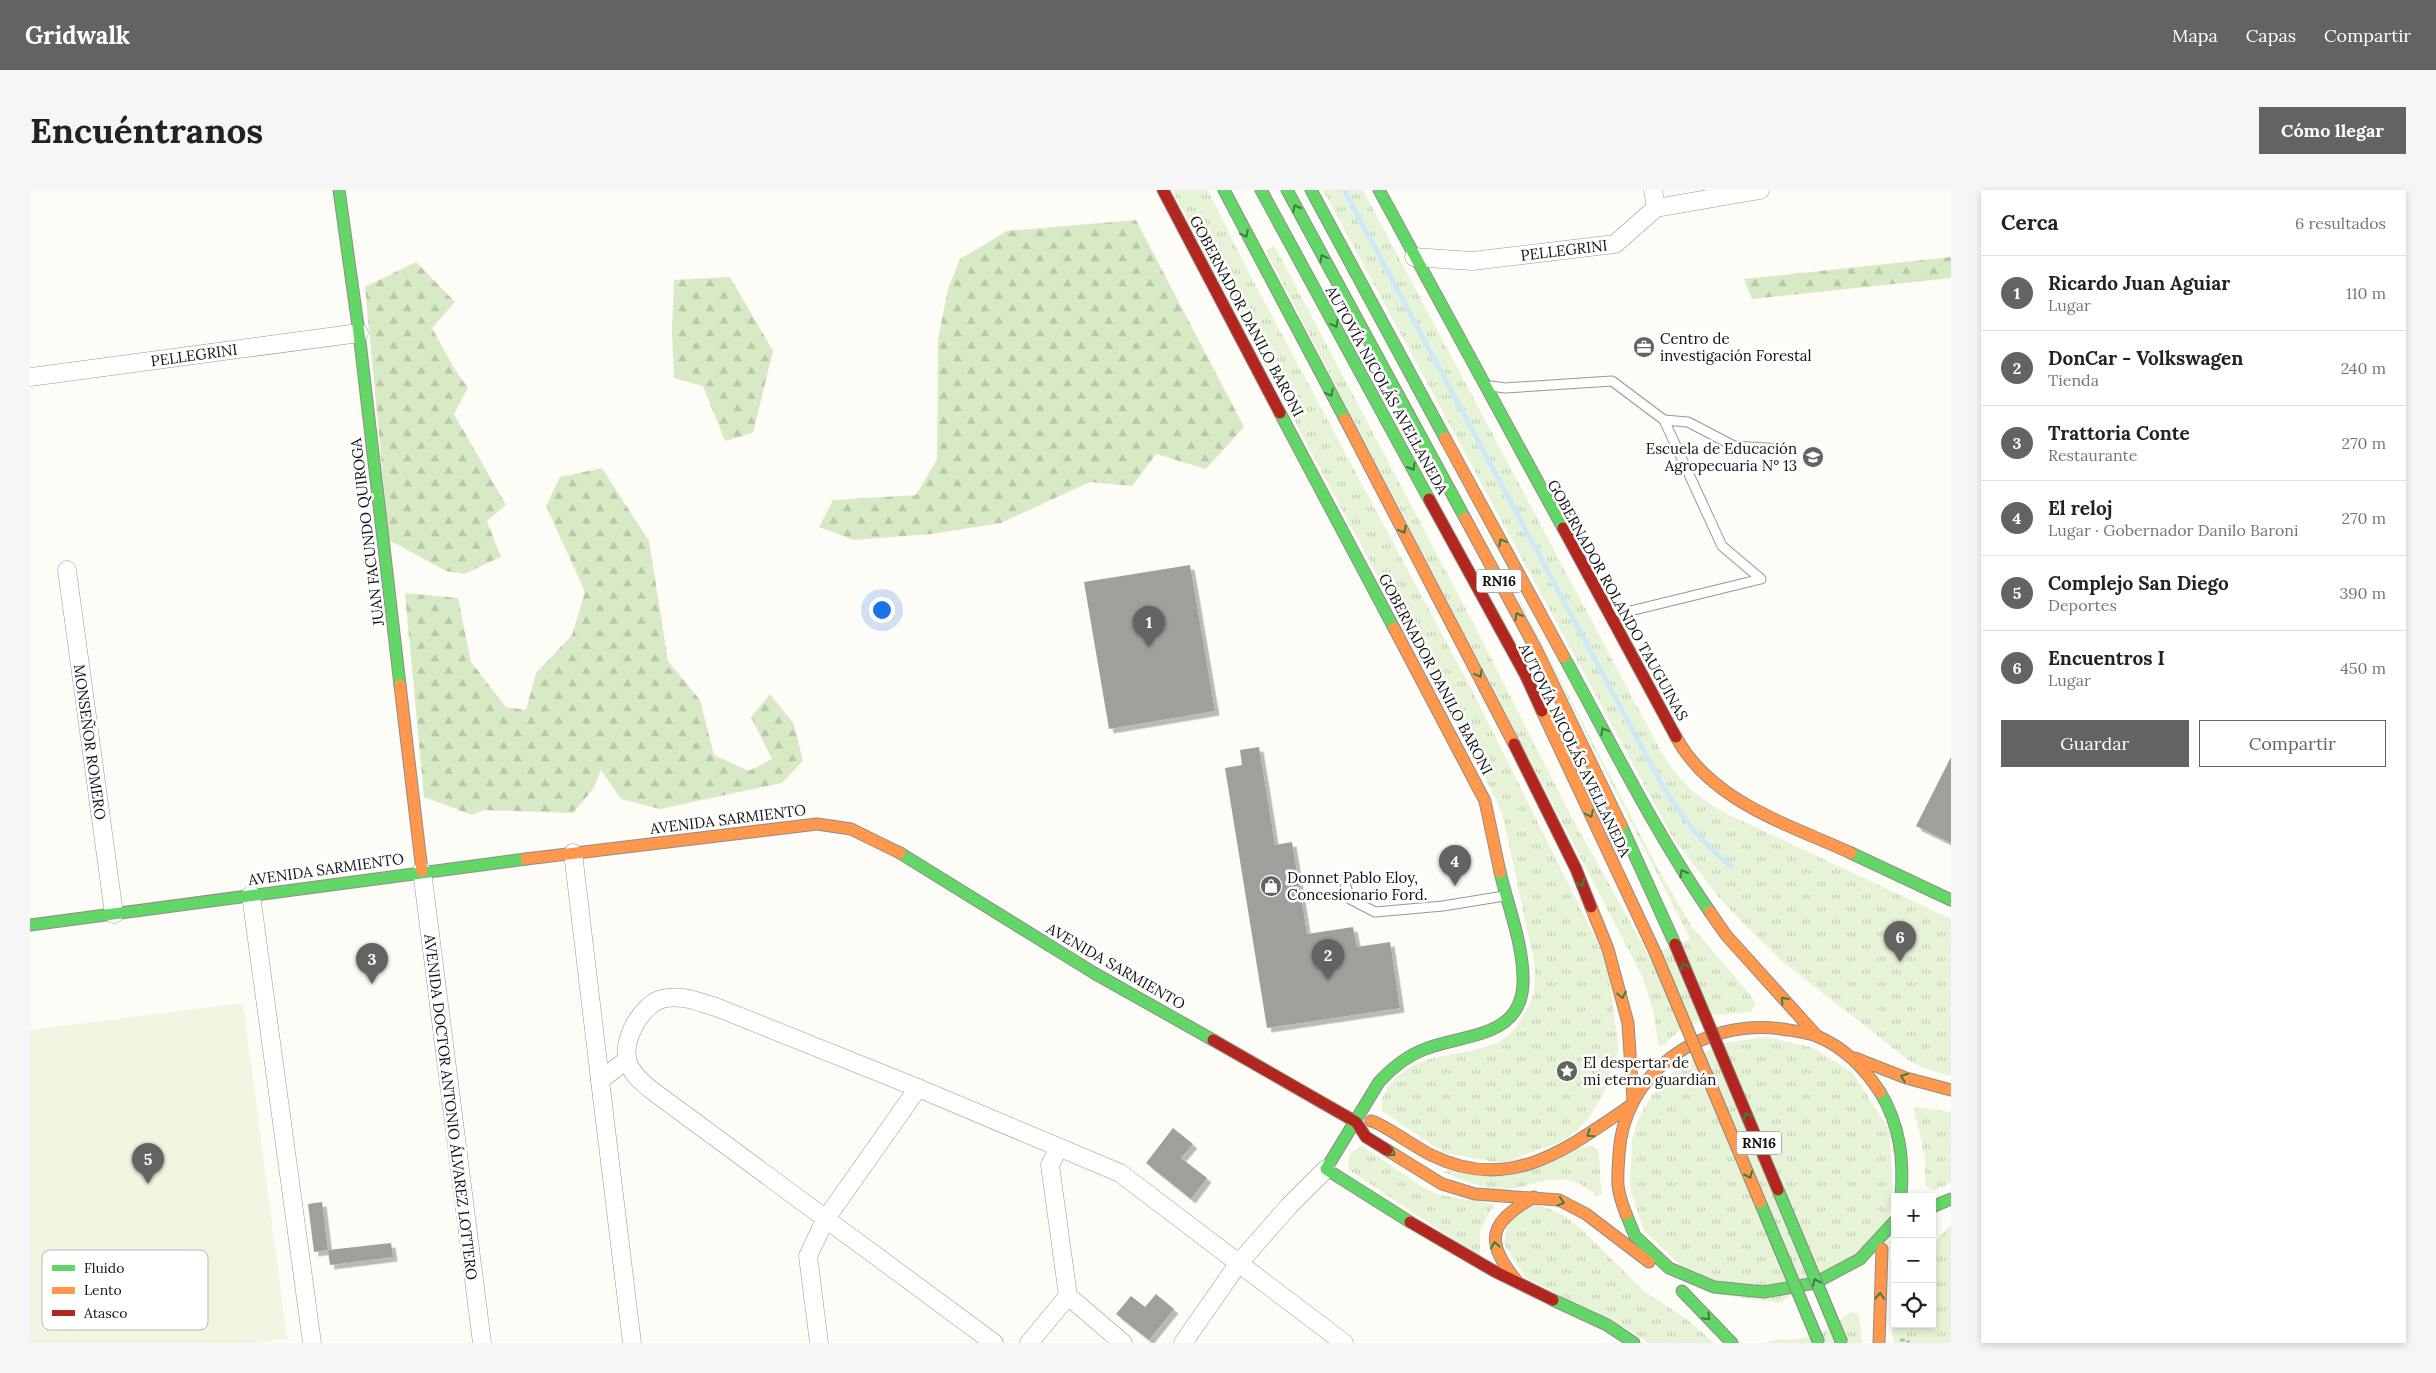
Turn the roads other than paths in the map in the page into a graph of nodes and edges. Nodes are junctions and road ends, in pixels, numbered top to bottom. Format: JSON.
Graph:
{"nodes":[{"id":1,"x":339,"y":190,"type":"edge"},
{"id":2,"x":1163,"y":190,"type":"edge"},
{"id":3,"x":1224,"y":190,"type":"edge"},
{"id":4,"x":1261,"y":190,"type":"edge"},
{"id":5,"x":1287,"y":190,"type":"edge"},
{"id":6,"x":1311,"y":190,"type":"edge"},
{"id":7,"x":1379,"y":190,"type":"edge"},
{"id":8,"x":1653,"y":190,"type":"edge"},
{"id":9,"x":1760,"y":190,"type":"edge"},
{"id":10,"x":1656,"y":208,"type":"junction"},
{"id":11,"x":1414,"y":258,"type":"junction"},
{"id":12,"x":359,"y":333,"type":"junction"},
{"id":13,"x":30,"y":377,"type":"edge"},
{"id":14,"x":1483,"y":384,"type":"junction"},
{"id":15,"x":1664,"y":420,"type":"junction"},
{"id":16,"x":1786,"y":449,"type":"dead end"},
{"id":17,"x":67,"y":570,"type":"dead end"},
{"id":18,"x":1604,"y":607,"type":"junction"},
{"id":19,"x":574,"y":853,"type":"junction"},
{"id":20,"x":422,"y":871,"type":"junction"},
{"id":21,"x":1344,"y":880,"type":"dead end"},
{"id":22,"x":250,"y":895,"type":"junction"},
{"id":23,"x":1505,"y":896,"type":"junction"},
{"id":24,"x":1951,"y":900,"type":"edge"},
{"id":25,"x":114,"y":914,"type":"junction"},
{"id":26,"x":30,"y":925,"type":"edge"},
{"id":27,"x":1817,"y":1036,"type":"junction"},
{"id":28,"x":1846,"y":1054,"type":"junction"},
{"id":29,"x":627,"y":1060,"type":"junction"},
{"id":30,"x":600,"y":1080,"type":"junction"},
{"id":31,"x":918,"y":1088,"type":"junction"},
{"id":32,"x":1951,"y":1090,"type":"edge"},
{"id":33,"x":1632,"y":1103,"type":"junction"},
{"id":34,"x":1356,"y":1122,"type":"junction"},
{"id":35,"x":1059,"y":1148,"type":"junction"},
{"id":36,"x":1326,"y":1169,"type":"junction"},
{"id":37,"x":1902,"y":1193,"type":"edge"},
{"id":38,"x":1534,"y":1197,"type":"junction"},
{"id":39,"x":1951,"y":1198,"type":"edge"},
{"id":40,"x":1936,"y":1205,"type":"edge"},
{"id":41,"x":825,"y":1220,"type":"junction"},
{"id":42,"x":1888,"y":1242,"type":"edge"},
{"id":43,"x":1649,"y":1262,"type":"junction"},
{"id":44,"x":1238,"y":1264,"type":"junction"},
{"id":45,"x":1862,"y":1270,"type":"dead end"},
{"id":46,"x":1521,"y":1285,"type":"junction"},
{"id":47,"x":1682,"y":1291,"type":"junction"},
{"id":48,"x":1834,"y":1293,"type":"dead end"},
{"id":49,"x":1068,"y":1296,"type":"junction"},
{"id":50,"x":1714,"y":1307,"type":"dead end"},
{"id":51,"x":1793,"y":1310,"type":"dead end"},
{"id":52,"x":312,"y":1343,"type":"edge"},
{"id":53,"x":482,"y":1343,"type":"edge"},
{"id":54,"x":632,"y":1343,"type":"edge"},
{"id":55,"x":819,"y":1343,"type":"edge"},
{"id":56,"x":994,"y":1343,"type":"edge"},
{"id":57,"x":1029,"y":1343,"type":"edge"},
{"id":58,"x":1123,"y":1343,"type":"edge"},
{"id":59,"x":1183,"y":1343,"type":"edge"},
{"id":60,"x":1344,"y":1343,"type":"edge"},
{"id":61,"x":1634,"y":1343,"type":"edge"},
{"id":62,"x":1732,"y":1343,"type":"edge"},
{"id":63,"x":1820,"y":1343,"type":"edge"},
{"id":64,"x":1842,"y":1343,"type":"edge"},
{"id":65,"x":1879,"y":1343,"type":"edge"}],
"edges":[{"from":1,"to":12,"type":"main road","name":"JUAN FACUNDO QUIROGA"},
{"from":2,"to":23,"type":"main road","name":"GOBERNADOR DANILO BARONI"},
{"from":3,"to":33,"type":"main road","one_way":true},
{"from":4,"to":63,"type":"main road","name":"AUTOVÍA NICOLÁS AVELLANEDA","number":"RN16","one_way":true,"bridge":true},
{"from":64,"to":5,"type":"main road","name":"AUTOVÍA NICOLÁS AVELLANEDA","number":"RN16","one_way":true,"bridge":true},
{"from":27,"to":6,"type":"main road","one_way":true},
{"from":7,"to":11,"type":"main road","name":"GOBERNADOR ROLANDO TAUGUINAS"},
{"from":8,"to":10,"type":"street"},
{"from":9,"to":10,"type":"street"},
{"from":10,"to":11,"type":"street","name":"PELLEGRINI"},
{"from":11,"to":14,"type":"main road","name":"GOBERNADOR ROLANDO TAUGUINAS"},
{"from":12,"to":13,"type":"street","name":"PELLEGRINI"},
{"from":12,"to":20,"type":"main road","name":"JUAN FACUNDO QUIROGA"},
{"from":14,"to":15,"type":"lane"},
{"from":14,"to":18,"type":"main road","name":"GOBERNADOR ROLANDO TAUGUINAS"},
{"from":15,"to":16,"type":"lane"},
{"from":15,"to":18,"type":"lane"},
{"from":17,"to":25,"type":"street","name":"MONSEÑOR ROMERO"},
{"from":18,"to":24,"type":"main road","name":"GOBERNADOR ROLANDO TAUGUINAS"},
{"from":19,"to":20,"type":"main road","name":"AVENIDA SARMIENTO"},
{"from":19,"to":30,"type":"street"},
{"from":19,"to":34,"type":"main road","name":"AVENIDA SARMIENTO"},
{"from":20,"to":22,"type":"main road","name":"AVENIDA SARMIENTO"},
{"from":20,"to":53,"type":"street","name":"AVENIDA DOCTOR ANTONIO ÁLVAREZ LOTTERO"},
{"from":21,"to":23,"type":"lane"},
{"from":22,"to":25,"type":"main road","name":"AVENIDA SARMIENTO"},
{"from":22,"to":52,"type":"street"},
{"from":23,"to":34,"type":"main road","name":"GOBERNADOR DANILO BARONI"},
{"from":25,"to":26,"type":"main road","name":"AVENIDA SARMIENTO"},
{"from":27,"to":28,"type":"main road"},
{"from":27,"to":33,"type":"main road"},
{"from":32,"to":28,"type":"main road","one_way":true},
{"from":28,"to":37,"type":"main road"},
{"from":29,"to":30,"type":"street"},
{"from":29,"to":31,"type":"street"},
{"from":29,"to":41,"type":"street"},
{"from":30,"to":54,"type":"street"},
{"from":31,"to":35,"type":"street"},
{"from":31,"to":41,"type":"street"},
{"from":33,"to":34,"type":"main road","name":"AVENIDA SARMIENTO","one_way":true},
{"from":33,"to":43,"type":"main road"},
{"from":34,"to":36,"type":"main road","name":"GOBERNADOR DANILO BARONI"},
{"from":34,"to":38,"type":"main road","name":"AVENIDA SARMIENTO","one_way":true},
{"from":35,"to":44,"type":"street"},
{"from":35,"to":49,"type":"street"},
{"from":36,"to":44,"type":"street"},
{"from":36,"to":46,"type":"main road"},
{"from":38,"to":43,"type":"main road","name":"AVENIDA SARMIENTO","one_way":true},
{"from":46,"to":38,"type":"main road","one_way":true},
{"from":39,"to":40,"type":"main road"},
{"from":41,"to":55,"type":"street"},
{"from":41,"to":56,"type":"street"},
{"from":42,"to":45,"type":"main road"},
{"from":65,"to":42,"type":"main road","one_way":true},
{"from":43,"to":47,"type":"main road"},
{"from":44,"to":59,"type":"street"},
{"from":44,"to":60,"type":"street"},
{"from":46,"to":61,"type":"main road"},
{"from":47,"to":50,"type":"main road"},
{"from":47,"to":62,"type":"main road","one_way":true},
{"from":48,"to":51,"type":"main road"},
{"from":49,"to":57,"type":"street"},
{"from":49,"to":58,"type":"street"}]}
